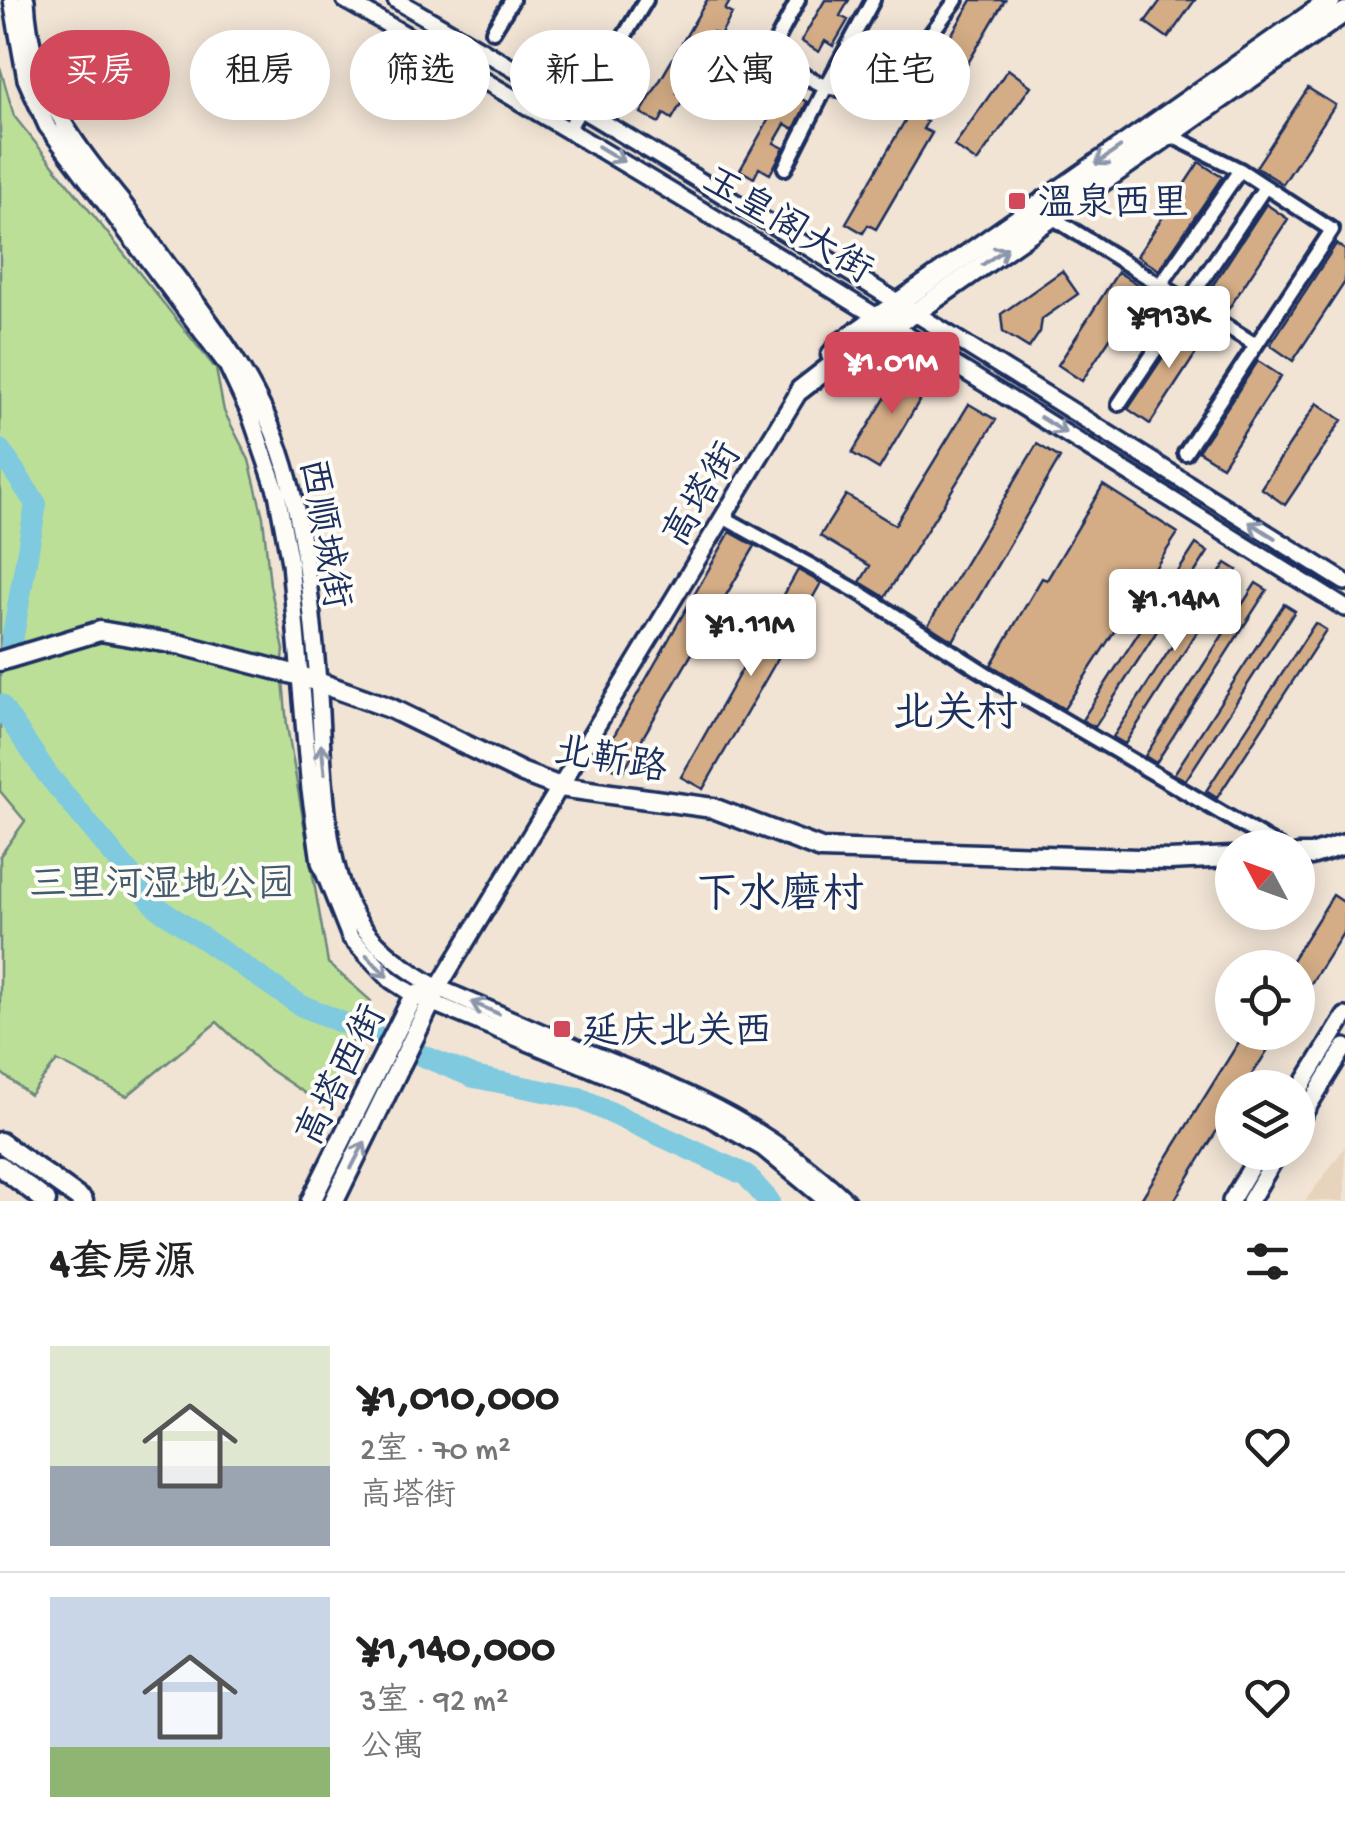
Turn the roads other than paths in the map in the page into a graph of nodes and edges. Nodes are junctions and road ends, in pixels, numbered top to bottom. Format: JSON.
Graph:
{"nodes":[{"id":1,"x":12,"y":0,"type":"edge"},
{"id":2,"x":26,"y":0,"type":"edge"},
{"id":3,"x":345,"y":0,"type":"edge"},
{"id":4,"x":396,"y":0,"type":"edge"},
{"id":5,"x":512,"y":0,"type":"edge"},
{"id":6,"x":646,"y":0,"type":"edge"},
{"id":7,"x":798,"y":0,"type":"edge"},
{"id":8,"x":874,"y":0,"type":"edge"},
{"id":9,"x":956,"y":0,"type":"edge"},
{"id":10,"x":1332,"y":0,"type":"edge"},
{"id":11,"x":1345,"y":12,"type":"edge"},
{"id":12,"x":628,"y":30,"type":"edge"},
{"id":13,"x":493,"y":31,"type":"dead end"},
{"id":14,"x":510,"y":67,"type":"edge"},
{"id":15,"x":826,"y":87,"type":"junction"},
{"id":16,"x":574,"y":120,"type":"edge"},
{"id":17,"x":601,"y":120,"type":"edge"},
{"id":18,"x":1165,"y":127,"type":"junction"},
{"id":19,"x":569,"y":128,"type":"junction"},
{"id":20,"x":785,"y":168,"type":"dead end"},
{"id":21,"x":1240,"y":170,"type":"junction"},
{"id":22,"x":1265,"y":188,"type":"junction"},
{"id":23,"x":1044,"y":210,"type":"junction"},
{"id":24,"x":1161,"y":284,"type":"junction"},
{"id":25,"x":1190,"y":301,"type":"junction"},
{"id":26,"x":909,"y":307,"type":"junction"},
{"id":27,"x":888,"y":321,"type":"junction"},
{"id":28,"x":1256,"y":346,"type":"junction"},
{"id":29,"x":800,"y":390,"type":"joint"},
{"id":30,"x":1119,"y":404,"type":"dead end"},
{"id":31,"x":1185,"y":453,"type":"dead end"},
{"id":32,"x":723,"y":517,"type":"junction"},
{"id":33,"x":1345,"y":582,"type":"edge"},
{"id":34,"x":1345,"y":608,"type":"edge"},
{"id":35,"x":0,"y":660,"type":"edge"},
{"id":36,"x":309,"y":679,"type":"junction"},
{"id":37,"x":560,"y":786,"type":"junction"},
{"id":38,"x":1251,"y":830,"type":"edge"},
{"id":39,"x":1345,"y":844,"type":"edge"},
{"id":40,"x":1315,"y":853,"type":"edge"},
{"id":41,"x":1215,"y":859,"type":"edge"},
{"id":42,"x":414,"y":995,"type":"junction"},
{"id":43,"x":435,"y":996,"type":"junction"},
{"id":44,"x":1345,"y":1016,"type":"edge"},
{"id":45,"x":1345,"y":1047,"type":"edge"},
{"id":46,"x":1312,"y":1070,"type":"edge"},
{"id":47,"x":1315,"y":1096,"type":"edge"},
{"id":48,"x":0,"y":1142,"type":"edge"},
{"id":49,"x":0,"y":1166,"type":"edge"},
{"id":50,"x":1249,"y":1170,"type":"edge"},
{"id":51,"x":1268,"y":1170,"type":"edge"},
{"id":52,"x":46,"y":1201,"type":"edge"},
{"id":53,"x":83,"y":1201,"type":"edge"},
{"id":54,"x":311,"y":1201,"type":"edge"},
{"id":55,"x":334,"y":1201,"type":"edge"},
{"id":56,"x":827,"y":1201,"type":"edge"},
{"id":57,"x":846,"y":1201,"type":"edge"},
{"id":58,"x":1231,"y":1201,"type":"edge"},
{"id":59,"x":1250,"y":1201,"type":"edge"}],
"edges":[{"from":1,"to":36,"type":"street","name":"西顺城街"},
{"from":2,"to":36,"type":"street","name":"西顺城街"},
{"from":3,"to":19,"type":"street","name":"玉皇阁大街"},
{"from":4,"to":14,"type":"street","name":"玉皇阁大街"},
{"from":5,"to":13,"type":"street"},
{"from":6,"to":12,"type":"street"},
{"from":7,"to":15,"type":"street"},
{"from":8,"to":15,"type":"street"},
{"from":9,"to":15,"type":"street"},
{"from":10,"to":18,"type":"main road","name":"高塔街"},
{"from":11,"to":18,"type":"main road","name":"高塔街"},
{"from":15,"to":20,"type":"street"},
{"from":16,"to":19,"type":"street"},
{"from":17,"to":26,"type":"street","name":"玉皇阁大街"},
{"from":18,"to":21,"type":"street"},
{"from":18,"to":23,"type":"main road","name":"高塔街"},
{"from":19,"to":27,"type":"street","name":"玉皇阁大街","one_way":true},
{"from":21,"to":22,"type":"street"},
{"from":21,"to":24,"type":"street"},
{"from":22,"to":25,"type":"street"},
{"from":22,"to":28,"type":"street"},
{"from":23,"to":24,"type":"street"},
{"from":23,"to":26,"type":"main road","name":"高塔街"},
{"from":24,"to":25,"type":"street"},
{"from":25,"to":28,"type":"street"},
{"from":25,"to":30,"type":"street"},
{"from":26,"to":27,"type":"main road","name":"高塔街"},
{"from":33,"to":26,"type":"street","name":"玉皇阁大街","one_way":true},
{"from":27,"to":29,"type":"main road","name":"高塔街"},
{"from":27,"to":34,"type":"street","name":"玉皇阁大街","one_way":true},
{"from":28,"to":31,"type":"street"},
{"from":29,"to":32,"type":"street","name":"高塔街"},
{"from":32,"to":37,"type":"street","name":"高塔街"},
{"from":32,"to":38,"type":"street"},
{"from":35,"to":36,"type":"main road","name":"北靳路"},
{"from":36,"to":37,"type":"main road","name":"北靳路"},
{"from":36,"to":42,"type":"street","one_way":true},
{"from":43,"to":36,"type":"street","name":"西顺城街","one_way":true},
{"from":37,"to":41,"type":"main road","name":"北靳路"},
{"from":37,"to":43,"type":"street","name":"高塔街"},
{"from":39,"to":40,"type":"main road"},
{"from":42,"to":43,"type":"main road","name":"高塔西街"},
{"from":42,"to":54,"type":"main road","name":"高塔西街"},
{"from":55,"to":43,"type":"main road","name":"高塔西街","one_way":true},
{"from":43,"to":56,"type":"street"},
{"from":57,"to":43,"type":"street","one_way":true},
{"from":44,"to":46,"type":"street"},
{"from":45,"to":47,"type":"street"},
{"from":48,"to":53,"type":"main road"},
{"from":49,"to":52,"type":"main road"},
{"from":50,"to":58,"type":"street"},
{"from":51,"to":59,"type":"street"}]}
